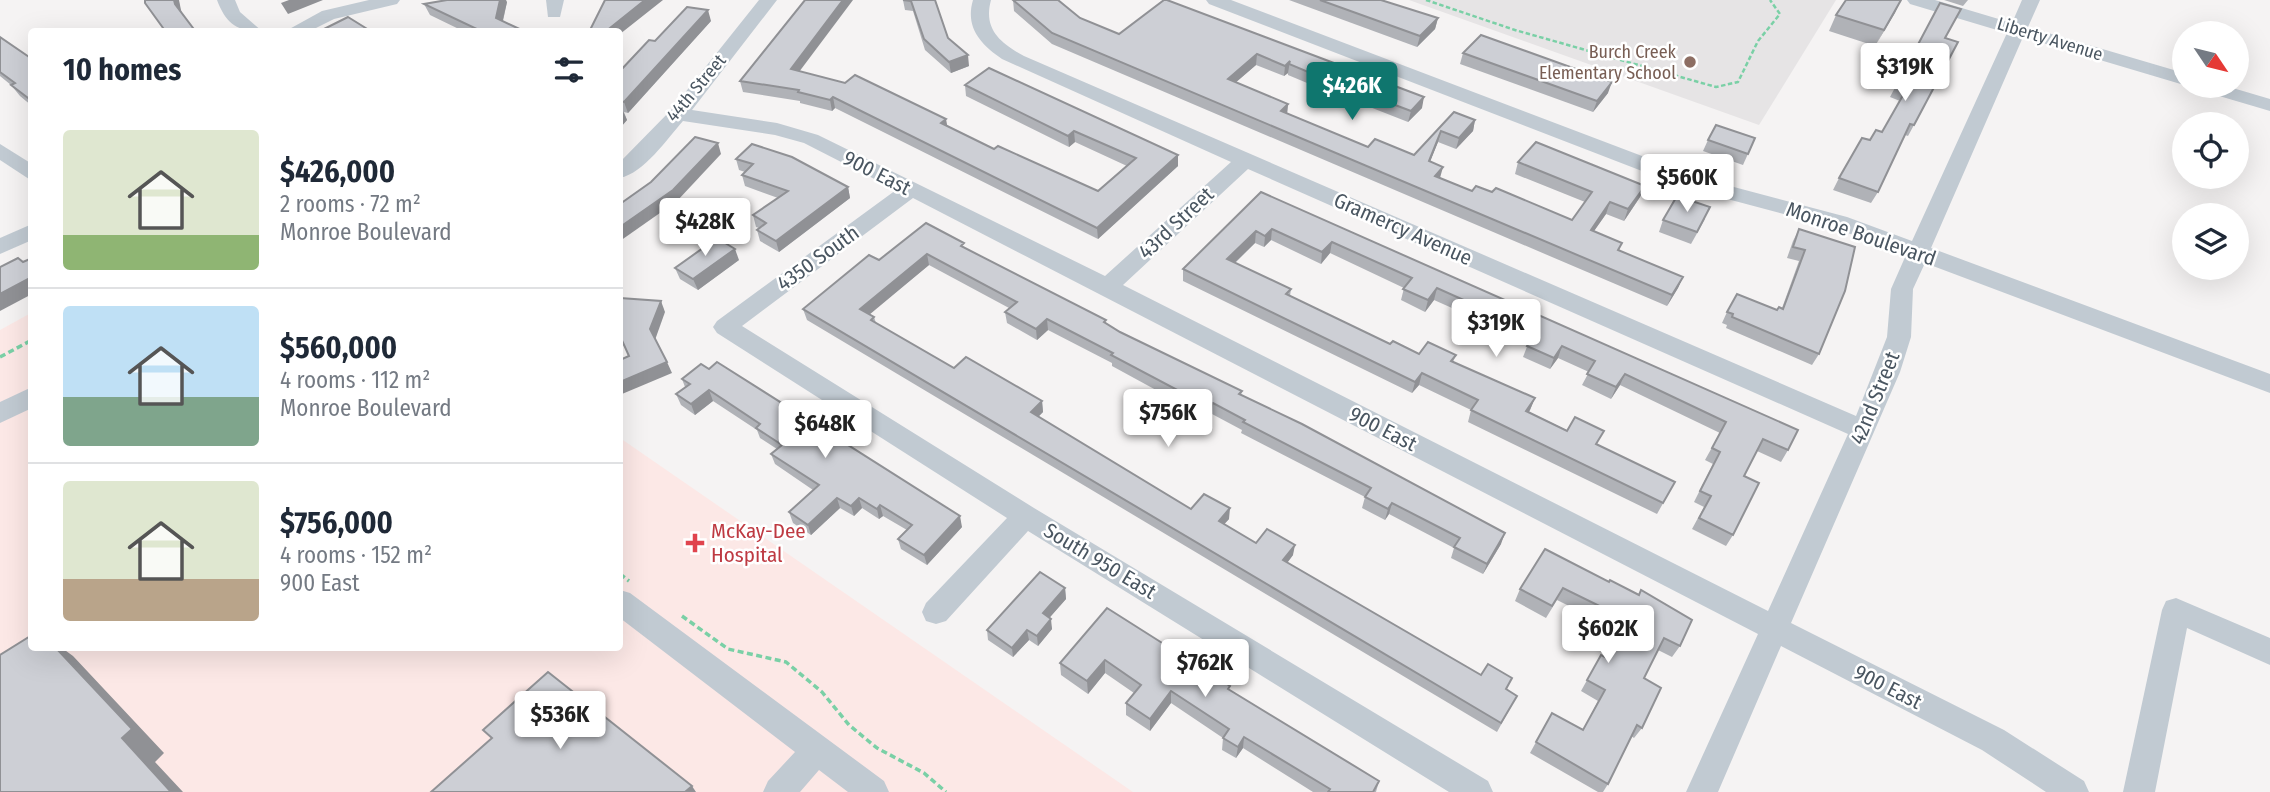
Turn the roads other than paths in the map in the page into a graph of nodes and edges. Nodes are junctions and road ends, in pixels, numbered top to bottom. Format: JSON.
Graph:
{"nodes":[{"id":1,"x":226,"y":0,"type":"edge"},
{"id":2,"x":391,"y":0,"type":"edge"},
{"id":3,"x":768,"y":0,"type":"edge"},
{"id":4,"x":982,"y":0,"type":"edge"},
{"id":5,"x":1215,"y":0,"type":"edge"},
{"id":6,"x":1916,"y":0,"type":"edge"},
{"id":7,"x":2031,"y":0,"type":"edge"},
{"id":8,"x":249,"y":28,"type":"edge"},
{"id":9,"x":301,"y":28,"type":"edge"},
{"id":10,"x":2018,"y":29,"type":"junction"},
{"id":11,"x":2172,"y":75,"type":"edge"},
{"id":12,"x":2246,"y":98,"type":"edge"},
{"id":13,"x":2270,"y":105,"type":"edge"},
{"id":14,"x":675,"y":114,"type":"junction"},
{"id":15,"x":0,"y":150,"type":"edge"},
{"id":16,"x":1245,"y":160,"type":"junction"},
{"id":17,"x":623,"y":170,"type":"edge"},
{"id":18,"x":28,"y":172,"type":"edge"},
{"id":19,"x":910,"y":190,"type":"junction"},
{"id":20,"x":28,"y":233,"type":"edge"},
{"id":21,"x":0,"y":247,"type":"edge"},
{"id":22,"x":1917,"y":251,"type":"junction"},
{"id":23,"x":1107,"y":287,"type":"junction"},
{"id":24,"x":725,"y":327,"type":"joint"},
{"id":25,"x":2270,"y":384,"type":"edge"},
{"id":26,"x":28,"y":398,"type":"edge"},
{"id":27,"x":0,"y":415,"type":"edge"},
{"id":28,"x":1863,"y":430,"type":"junction"},
{"id":29,"x":1025,"y":516,"type":"junction"},
{"id":30,"x":629,"y":595,"type":"edge"},
{"id":31,"x":936,"y":611,"type":"dead end"},
{"id":32,"x":1773,"y":629,"type":"junction"},
{"id":33,"x":2270,"y":652,"type":"edge"},
{"id":34,"x":817,"y":750,"type":"junction"},
{"id":35,"x":779,"y":792,"type":"edge"},
{"id":36,"x":873,"y":792,"type":"edge"},
{"id":37,"x":1477,"y":792,"type":"edge"},
{"id":38,"x":1702,"y":792,"type":"edge"},
{"id":39,"x":2073,"y":792,"type":"edge"},
{"id":40,"x":2139,"y":792,"type":"edge"}],
"edges":[{"from":1,"to":8,"type":"street"},
{"from":2,"to":9,"type":"street"},
{"from":3,"to":14,"type":"street","name":"44th Street"},
{"from":4,"to":16,"type":"street","name":"Gramercy Avenue"},
{"from":5,"to":22,"type":"street","name":"Monroe Boulevard"},
{"from":6,"to":10,"type":"street","name":"Liberty Avenue"},
{"from":7,"to":10,"type":"street","name":"42nd Street"},
{"from":10,"to":11,"type":"street","name":"Liberty Avenue"},
{"from":10,"to":22,"type":"street","name":"42nd Street"},
{"from":12,"to":13,"type":"street"},
{"from":14,"to":17,"type":"street","name":"44th Street"},
{"from":14,"to":19,"type":"street","name":"900 East"},
{"from":15,"to":18,"type":"street"},
{"from":16,"to":23,"type":"street","name":"43rd Street"},
{"from":16,"to":28,"type":"street","name":"Gramercy Avenue"},
{"from":19,"to":23,"type":"street","name":"900 East"},
{"from":19,"to":24,"type":"street","name":"4350 South"},
{"from":20,"to":21,"type":"street"},
{"from":22,"to":25,"type":"street","name":"Monroe Boulevard"},
{"from":22,"to":28,"type":"street","name":"42nd Street"},
{"from":23,"to":32,"type":"street","name":"900 East"},
{"from":24,"to":29,"type":"street","name":"South 950 East"},
{"from":26,"to":27,"type":"street"},
{"from":28,"to":32,"type":"street","name":"42nd Street"},
{"from":29,"to":31,"type":"street"},
{"from":29,"to":37,"type":"street","name":"South 950 East"},
{"from":30,"to":34,"type":"street"},
{"from":32,"to":38,"type":"street","name":"42nd Street"},
{"from":32,"to":39,"type":"street","name":"900 East"},
{"from":33,"to":40,"type":"street"},
{"from":34,"to":35,"type":"street"},
{"from":34,"to":36,"type":"street"}]}
